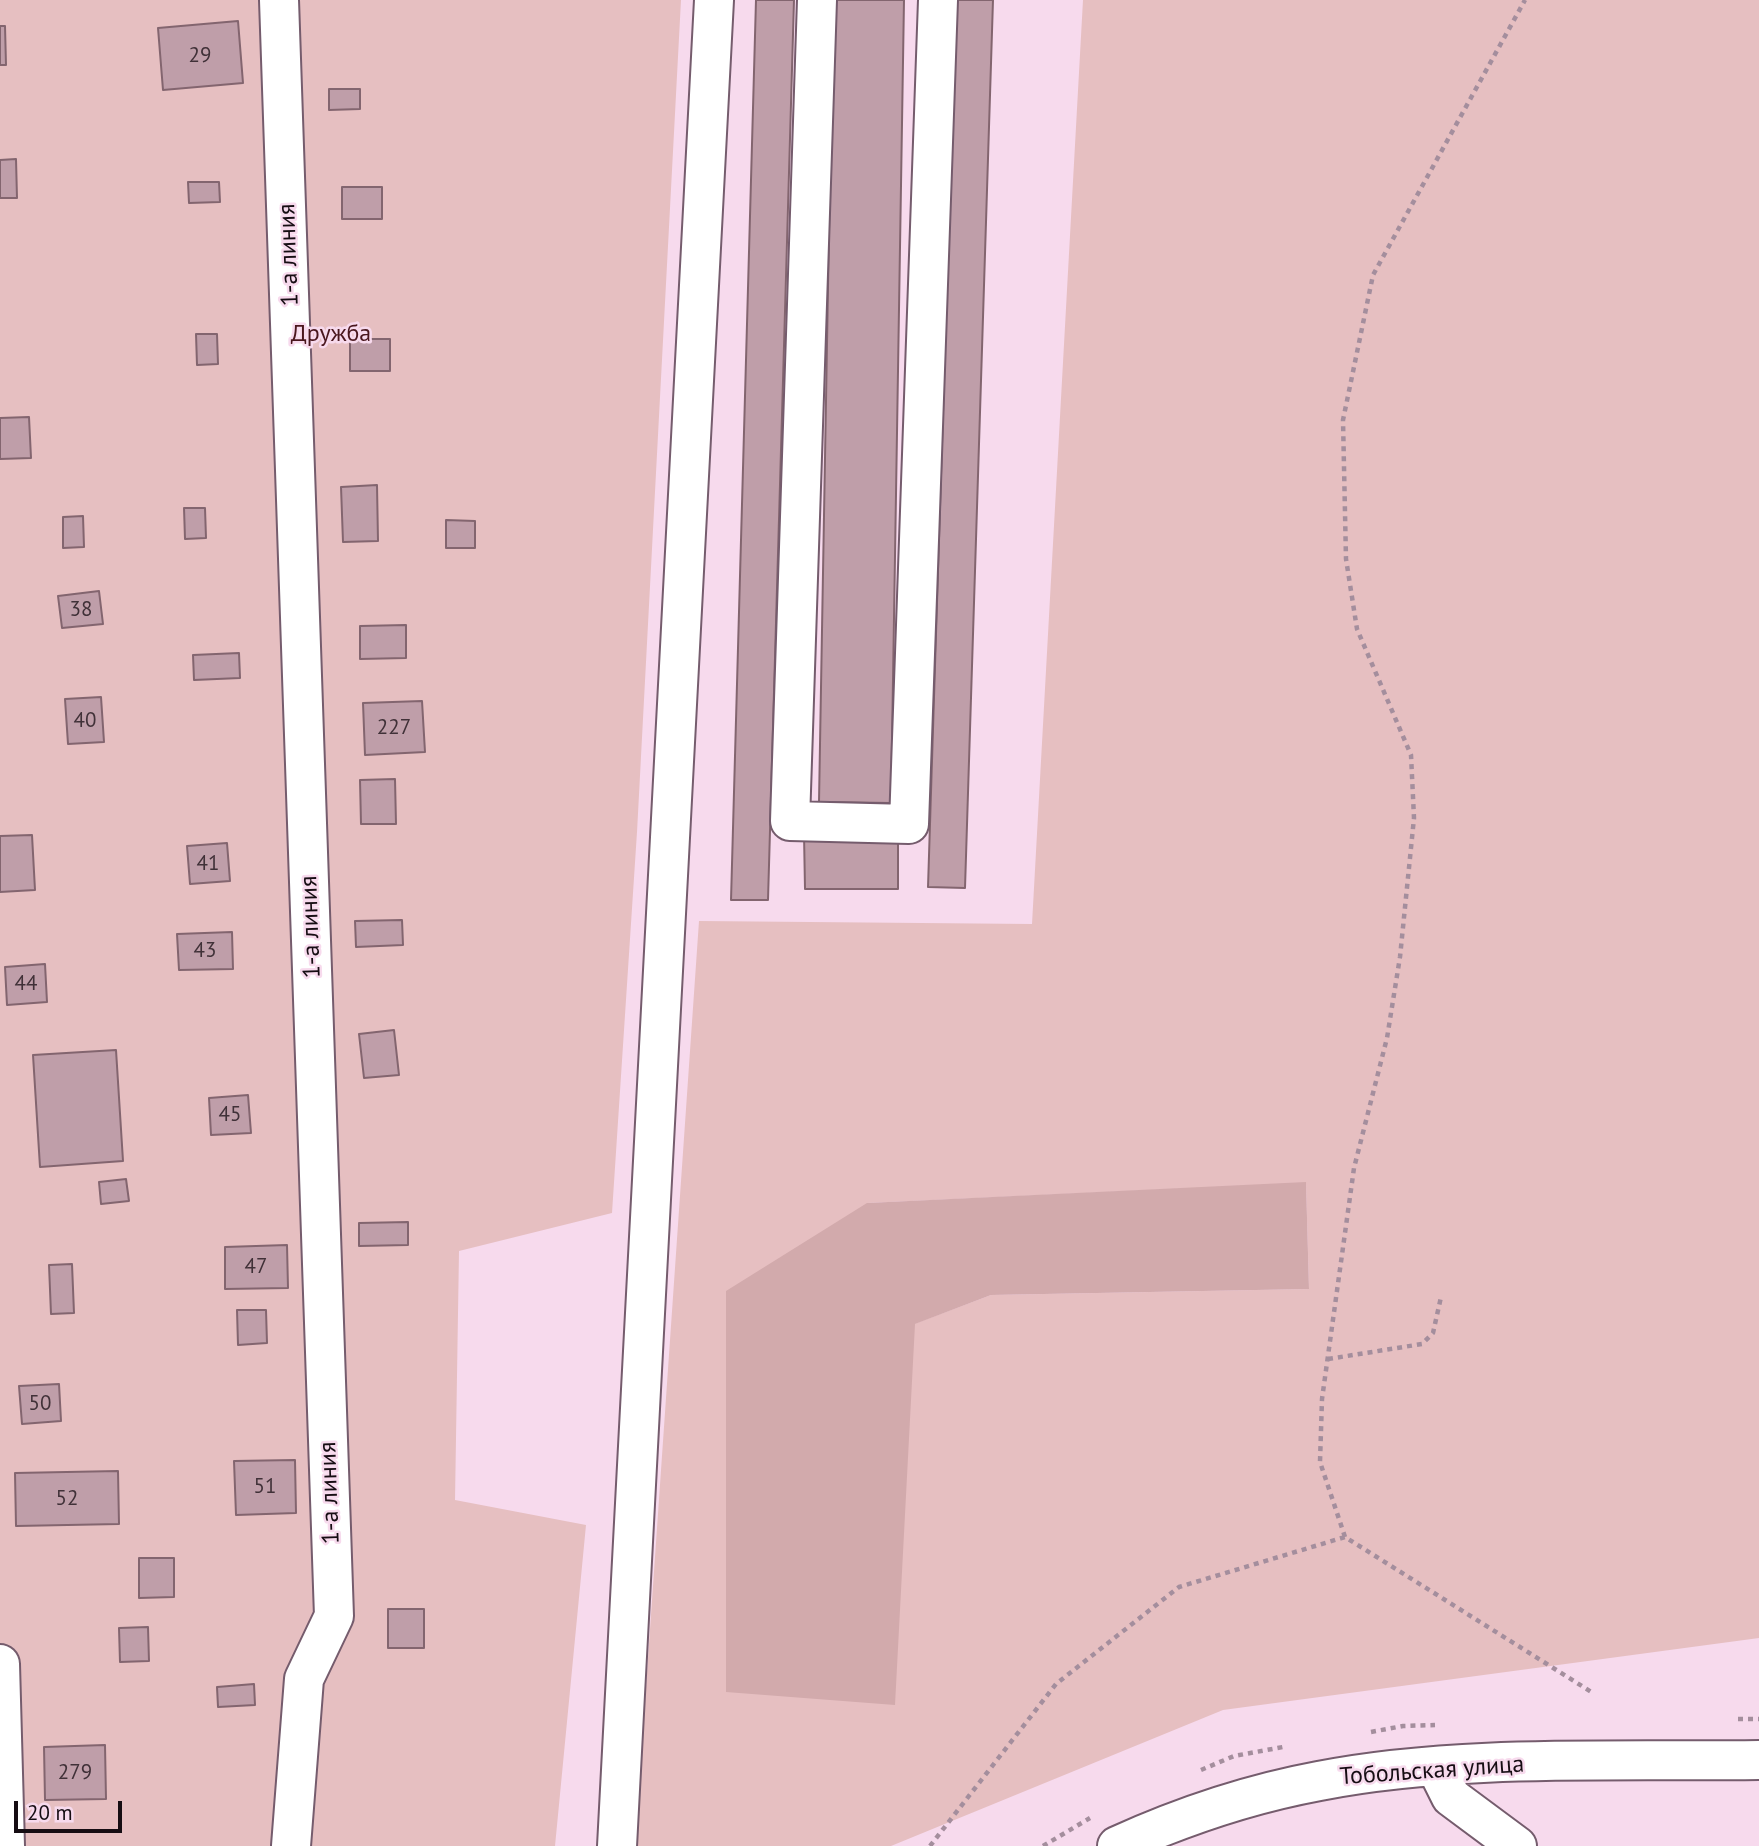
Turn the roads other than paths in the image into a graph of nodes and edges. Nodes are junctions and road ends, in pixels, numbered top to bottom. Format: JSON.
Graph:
{"nodes":[{"id":1,"x":279,"y":0,"type":"edge"},
{"id":2,"x":714,"y":0,"type":"edge"},
{"id":3,"x":817,"y":0,"type":"edge"},
{"id":4,"x":938,"y":0,"type":"edge"},
{"id":5,"x":0,"y":1664,"type":"edge"},
{"id":6,"x":1759,"y":1760,"type":"edge"},
{"id":7,"x":1436,"y":1767,"type":"junction"},
{"id":8,"x":5,"y":1846,"type":"edge"},
{"id":9,"x":291,"y":1846,"type":"edge"},
{"id":10,"x":617,"y":1846,"type":"edge"},
{"id":11,"x":1117,"y":1846,"type":"edge"},
{"id":12,"x":1517,"y":1846,"type":"edge"}],
"edges":[{"from":1,"to":9,"type":"street","name":"1-а линия"},
{"from":2,"to":10,"type":"street"},
{"from":3,"to":4,"type":"street"},
{"from":5,"to":8,"type":"street"},
{"from":6,"to":7,"type":"street","name":"Тобольская улица"},
{"from":7,"to":11,"type":"street","name":"Тобольская улица"},
{"from":7,"to":12,"type":"street"}]}
